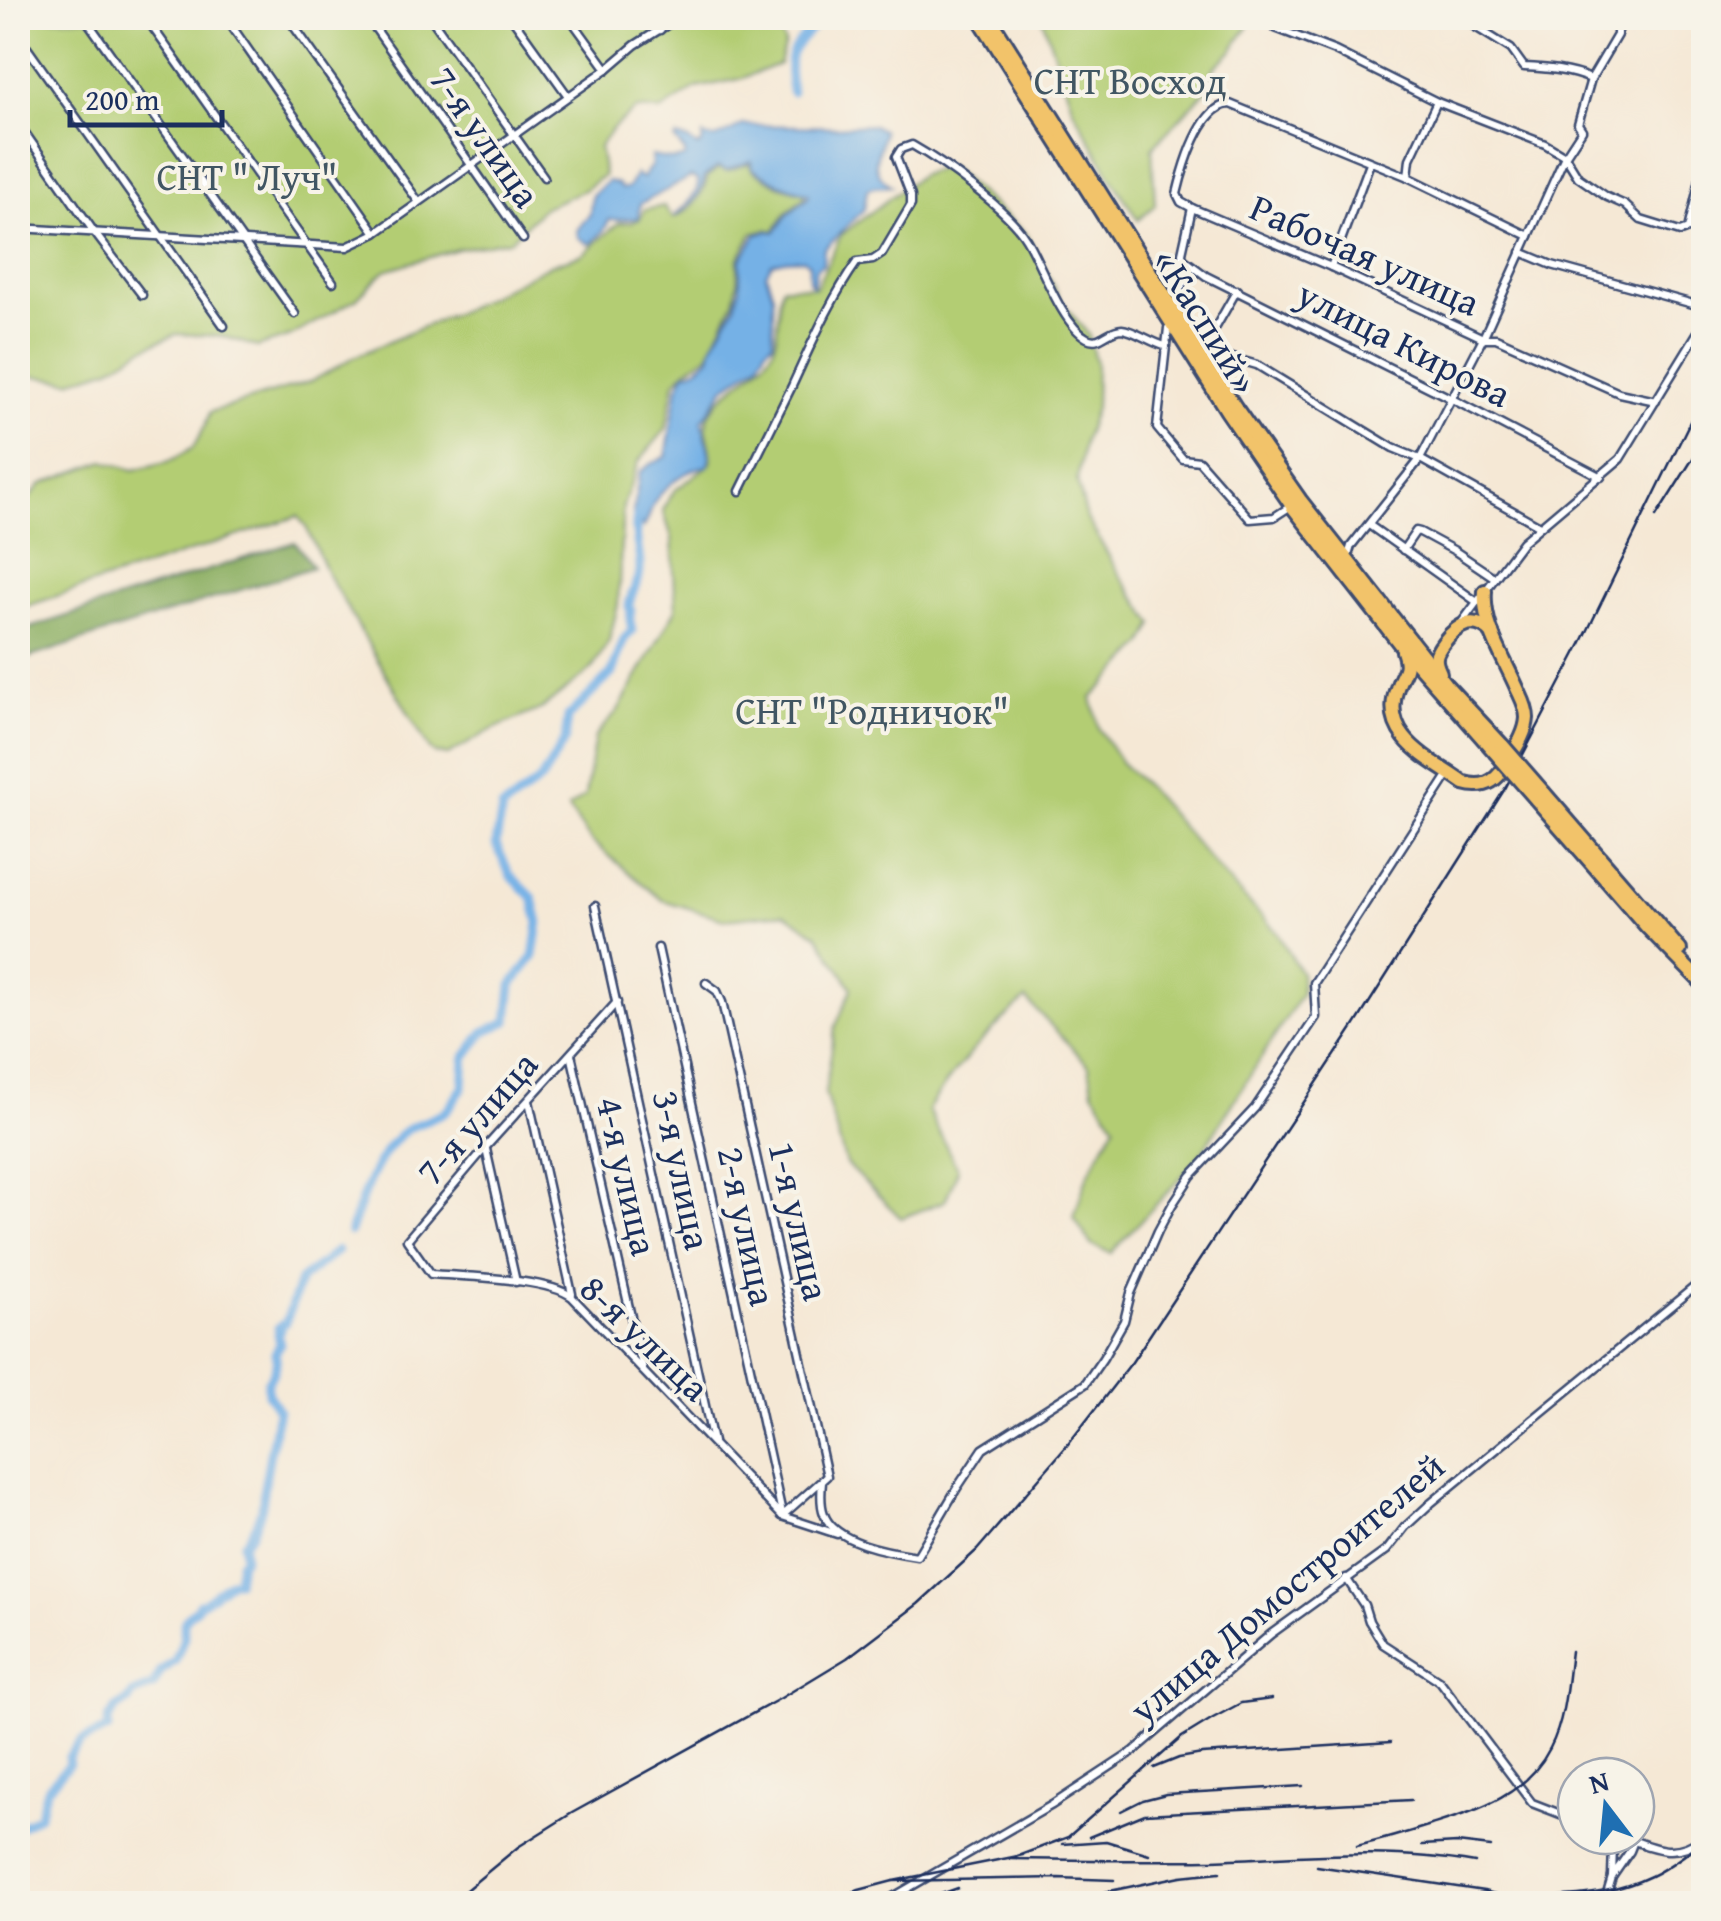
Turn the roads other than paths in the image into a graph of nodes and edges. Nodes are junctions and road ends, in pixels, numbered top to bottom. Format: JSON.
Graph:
{"nodes":[{"id":1,"x":85,"y":18,"type":"edge"},
{"id":2,"x":146,"y":18,"type":"edge"},
{"id":3,"x":226,"y":18,"type":"edge"},
{"id":4,"x":288,"y":18,"type":"edge"},
{"id":5,"x":368,"y":18,"type":"edge"},
{"id":6,"x":431,"y":18,"type":"edge"},
{"id":7,"x":512,"y":18,"type":"edge"},
{"id":8,"x":570,"y":18,"type":"edge"},
{"id":9,"x":651,"y":18,"type":"edge"},
{"id":10,"x":678,"y":18,"type":"edge"},
{"id":11,"x":979,"y":18,"type":"edge"},
{"id":12,"x":990,"y":18,"type":"edge"},
{"id":13,"x":1269,"y":18,"type":"edge"},
{"id":14,"x":1460,"y":18,"type":"edge"},
{"id":15,"x":1617,"y":18,"type":"edge"},
{"id":16,"x":660,"y":30,"type":"junction"},
{"id":17,"x":18,"y":35,"type":"edge"},
{"id":18,"x":607,"y":69,"type":"junction"},
{"id":19,"x":1591,"y":79,"type":"junction"},
{"id":20,"x":568,"y":96,"type":"junction"},
{"id":21,"x":1436,"y":102,"type":"junction"},
{"id":22,"x":18,"y":124,"type":"edge"},
{"id":23,"x":514,"y":135,"type":"junction"},
{"id":24,"x":1565,"y":156,"type":"junction"},
{"id":25,"x":1704,"y":162,"type":"edge"},
{"id":26,"x":1370,"y":163,"type":"junction"},
{"id":27,"x":471,"y":165,"type":"junction"},
{"id":28,"x":544,"y":177,"type":"dead end"},
{"id":29,"x":1408,"y":177,"type":"junction"},
{"id":30,"x":418,"y":202,"type":"junction"},
{"id":31,"x":1192,"y":208,"type":"junction"},
{"id":32,"x":18,"y":228,"type":"edge"},
{"id":33,"x":94,"y":232,"type":"junction"},
{"id":34,"x":376,"y":233,"type":"junction"},
{"id":35,"x":158,"y":236,"type":"junction"},
{"id":36,"x":1529,"y":236,"type":"junction"},
{"id":37,"x":523,"y":239,"type":"dead end"},
{"id":38,"x":241,"y":240,"type":"junction"},
{"id":39,"x":306,"y":246,"type":"junction"},
{"id":40,"x":1521,"y":252,"type":"junction"},
{"id":41,"x":1182,"y":258,"type":"junction"},
{"id":42,"x":1330,"y":267,"type":"junction"},
{"id":43,"x":334,"y":282,"type":"dead end"},
{"id":44,"x":1237,"y":290,"type":"junction"},
{"id":45,"x":142,"y":294,"type":"dead end"},
{"id":46,"x":1704,"y":307,"type":"edge"},
{"id":47,"x":295,"y":314,"type":"dead end"},
{"id":48,"x":1171,"y":321,"type":"junction"},
{"id":49,"x":1704,"y":322,"type":"edge"},
{"id":50,"x":224,"y":326,"type":"dead end"},
{"id":51,"x":1484,"y":338,"type":"junction"},
{"id":52,"x":1165,"y":346,"type":"junction"},
{"id":53,"x":1452,"y":398,"type":"junction"},
{"id":54,"x":1656,"y":402,"type":"junction"},
{"id":55,"x":1420,"y":459,"type":"junction"},
{"id":56,"x":1601,"y":477,"type":"junction"},
{"id":57,"x":740,"y":490,"type":"dead end"},
{"id":58,"x":1292,"y":506,"type":"junction"},
{"id":59,"x":1369,"y":525,"type":"junction"},
{"id":60,"x":1540,"y":526,"type":"junction"},
{"id":61,"x":1335,"y":544,"type":"junction"},
{"id":62,"x":1352,"y":546,"type":"junction"},
{"id":63,"x":1402,"y":550,"type":"junction"},
{"id":64,"x":1348,"y":562,"type":"junction"},
{"id":65,"x":1494,"y":578,"type":"junction"},
{"id":66,"x":1481,"y":597,"type":"junction"},
{"id":67,"x":1459,"y":626,"type":"junction"},
{"id":68,"x":1492,"y":633,"type":"junction"},
{"id":69,"x":1446,"y":639,"type":"junction"},
{"id":70,"x":1404,"y":641,"type":"junction"},
{"id":71,"x":1401,"y":680,"type":"junction"},
{"id":72,"x":1444,"y":690,"type":"junction"},
{"id":73,"x":1450,"y":773,"type":"junction"},
{"id":74,"x":1540,"y":796,"type":"junction"},
{"id":75,"x":595,"y":906,"type":"dead end"},
{"id":76,"x":658,"y":948,"type":"dead end"},
{"id":77,"x":1704,"y":974,"type":"edge"},
{"id":78,"x":706,"y":983,"type":"dead end"},
{"id":79,"x":1704,"y":985,"type":"edge"},
{"id":80,"x":617,"y":1002,"type":"junction"},
{"id":81,"x":571,"y":1053,"type":"junction"},
{"id":82,"x":529,"y":1100,"type":"junction"},
{"id":83,"x":486,"y":1148,"type":"junction"},
{"id":84,"x":431,"y":1274,"type":"joint"},
{"id":85,"x":1704,"y":1279,"type":"edge"},
{"id":86,"x":516,"y":1282,"type":"junction"},
{"id":87,"x":572,"y":1296,"type":"junction"},
{"id":88,"x":643,"y":1370,"type":"junction"},
{"id":89,"x":714,"y":1445,"type":"junction"},
{"id":90,"x":824,"y":1479,"type":"junction"},
{"id":91,"x":782,"y":1516,"type":"junction"},
{"id":92,"x":842,"y":1536,"type":"junction"},
{"id":93,"x":1346,"y":1578,"type":"junction"},
{"id":94,"x":1556,"y":1812,"type":"edge"},
{"id":95,"x":1704,"y":1837,"type":"edge"},
{"id":96,"x":1656,"y":1848,"type":"edge"},
{"id":97,"x":1613,"y":1856,"type":"edge"},
{"id":98,"x":1627,"y":1856,"type":"edge"},
{"id":99,"x":1612,"y":1877,"type":"junction"},
{"id":100,"x":1605,"y":1901,"type":"edge"},
{"id":101,"x":881,"y":1904,"type":"edge"},
{"id":102,"x":1627,"y":1904,"type":"edge"}],
"edges":[{"from":1,"to":38,"type":"street"},
{"from":2,"to":39,"type":"street"},
{"from":3,"to":34,"type":"street"},
{"from":4,"to":30,"type":"street"},
{"from":5,"to":27,"type":"street","name":"7-я улица"},
{"from":6,"to":23,"type":"street"},
{"from":7,"to":20,"type":"street"},
{"from":8,"to":18,"type":"street"},
{"from":9,"to":16,"type":"street"},
{"from":10,"to":16,"type":"street"},
{"from":11,"to":48,"type":"highway","name":"«Каспий»"},
{"from":12,"to":48,"type":"highway","name":"«Каспий»"},
{"from":13,"to":21,"type":"street"},
{"from":14,"to":19,"type":"street"},
{"from":15,"to":19,"type":"street"},
{"from":16,"to":18,"type":"street"},
{"from":17,"to":35,"type":"street"},
{"from":18,"to":20,"type":"street"},
{"from":19,"to":24,"type":"street"},
{"from":20,"to":23,"type":"street"},
{"from":21,"to":24,"type":"street"},
{"from":21,"to":29,"type":"street"},
{"from":22,"to":33,"type":"street"},
{"from":23,"to":27,"type":"street"},
{"from":23,"to":28,"type":"street"},
{"from":24,"to":25,"type":"street"},
{"from":24,"to":36,"type":"street"},
{"from":26,"to":29,"type":"street"},
{"from":26,"to":31,"type":"street","name":"Рабочая улица"},
{"from":26,"to":42,"type":"street"},
{"from":27,"to":30,"type":"street"},
{"from":27,"to":37,"type":"street","name":"7-я улица"},
{"from":29,"to":36,"type":"street"},
{"from":30,"to":34,"type":"street"},
{"from":31,"to":41,"type":"street"},
{"from":31,"to":42,"type":"street","name":"Рабочая улица"},
{"from":32,"to":33,"type":"street"},
{"from":33,"to":35,"type":"street"},
{"from":33,"to":45,"type":"street"},
{"from":34,"to":39,"type":"street"},
{"from":35,"to":38,"type":"street"},
{"from":35,"to":50,"type":"street"},
{"from":36,"to":40,"type":"street"},
{"from":38,"to":39,"type":"street"},
{"from":38,"to":47,"type":"street"},
{"from":39,"to":43,"type":"street"},
{"from":40,"to":46,"type":"street"},
{"from":40,"to":51,"type":"street"},
{"from":41,"to":44,"type":"street","name":"улица Кирова"},
{"from":41,"to":48,"type":"street"},
{"from":42,"to":51,"type":"street","name":"Рабочая улица"},
{"from":44,"to":53,"type":"street","name":"улица Кирова"},
{"from":44,"to":55,"type":"street"},
{"from":48,"to":52,"type":"street"},
{"from":48,"to":58,"type":"highway","name":"«Каспий»"},
{"from":48,"to":61,"type":"highway","name":"«Каспий»"},
{"from":49,"to":54,"type":"street"},
{"from":51,"to":53,"type":"street"},
{"from":51,"to":54,"type":"street","name":"Рабочая улица"},
{"from":52,"to":57,"type":"street"},
{"from":52,"to":58,"type":"street"},
{"from":53,"to":55,"type":"street"},
{"from":53,"to":56,"type":"street","name":"улица Кирова"},
{"from":54,"to":56,"type":"street"},
{"from":55,"to":59,"type":"street"},
{"from":55,"to":60,"type":"street"},
{"from":56,"to":60,"type":"street"},
{"from":58,"to":70,"type":"highway","name":"«Каспий»"},
{"from":59,"to":62,"type":"street"},
{"from":59,"to":63,"type":"street"},
{"from":60,"to":65,"type":"street"},
{"from":61,"to":62,"type":"street"},
{"from":61,"to":64,"type":"highway","name":"«Каспий»"},
{"from":62,"to":64,"type":"street"},
{"from":63,"to":65,"type":"street"},
{"from":63,"to":66,"type":"street"},
{"from":64,"to":70,"type":"highway","name":"«Каспий»"},
{"from":65,"to":66,"type":"street"},
{"from":66,"to":67,"type":"street"},
{"from":66,"to":68,"type":"highway"},
{"from":67,"to":68,"type":"highway"},
{"from":67,"to":69,"type":"highway"},
{"from":68,"to":73,"type":"highway"},
{"from":69,"to":70,"type":"highway"},
{"from":69,"to":72,"type":"highway"},
{"from":70,"to":71,"type":"highway"},
{"from":70,"to":72,"type":"highway"},
{"from":71,"to":72,"type":"highway"},
{"from":71,"to":73,"type":"highway"},
{"from":72,"to":74,"type":"highway","bridge":true},
{"from":73,"to":92,"type":"street"},
{"from":74,"to":77,"type":"highway"},
{"from":74,"to":79,"type":"highway"},
{"from":75,"to":80,"type":"street","name":"3-я улица"},
{"from":76,"to":91,"type":"street","name":"2-я улица"},
{"from":78,"to":90,"type":"street","name":"1-я улица"},
{"from":80,"to":81,"type":"street","name":"7-я улица"},
{"from":80,"to":89,"type":"street","name":"3-я улица"},
{"from":81,"to":82,"type":"street","name":"7-я улица"},
{"from":81,"to":88,"type":"street","name":"4-я улица"},
{"from":82,"to":83,"type":"street","name":"7-я улица"},
{"from":82,"to":87,"type":"street"},
{"from":83,"to":84,"type":"street","name":"7-я улица"},
{"from":83,"to":86,"type":"street"},
{"from":84,"to":86,"type":"street","name":"8-я улица"},
{"from":85,"to":93,"type":"street","name":"улица Домостроителей"},
{"from":86,"to":87,"type":"street","name":"8-я улица"},
{"from":87,"to":88,"type":"street","name":"8-я улица"},
{"from":88,"to":89,"type":"street","name":"8-я улица"},
{"from":89,"to":91,"type":"street","name":"8-я улица"},
{"from":90,"to":91,"type":"street"},
{"from":90,"to":92,"type":"street","name":"1-я улица"},
{"from":91,"to":92,"type":"street"},
{"from":93,"to":94,"type":"street"},
{"from":93,"to":101,"type":"street","name":"улица Домостроителей"},
{"from":95,"to":96,"type":"street"},
{"from":97,"to":99,"type":"street"},
{"from":98,"to":99,"type":"street"},
{"from":99,"to":100,"type":"street"},
{"from":100,"to":102,"type":"street"}]}
